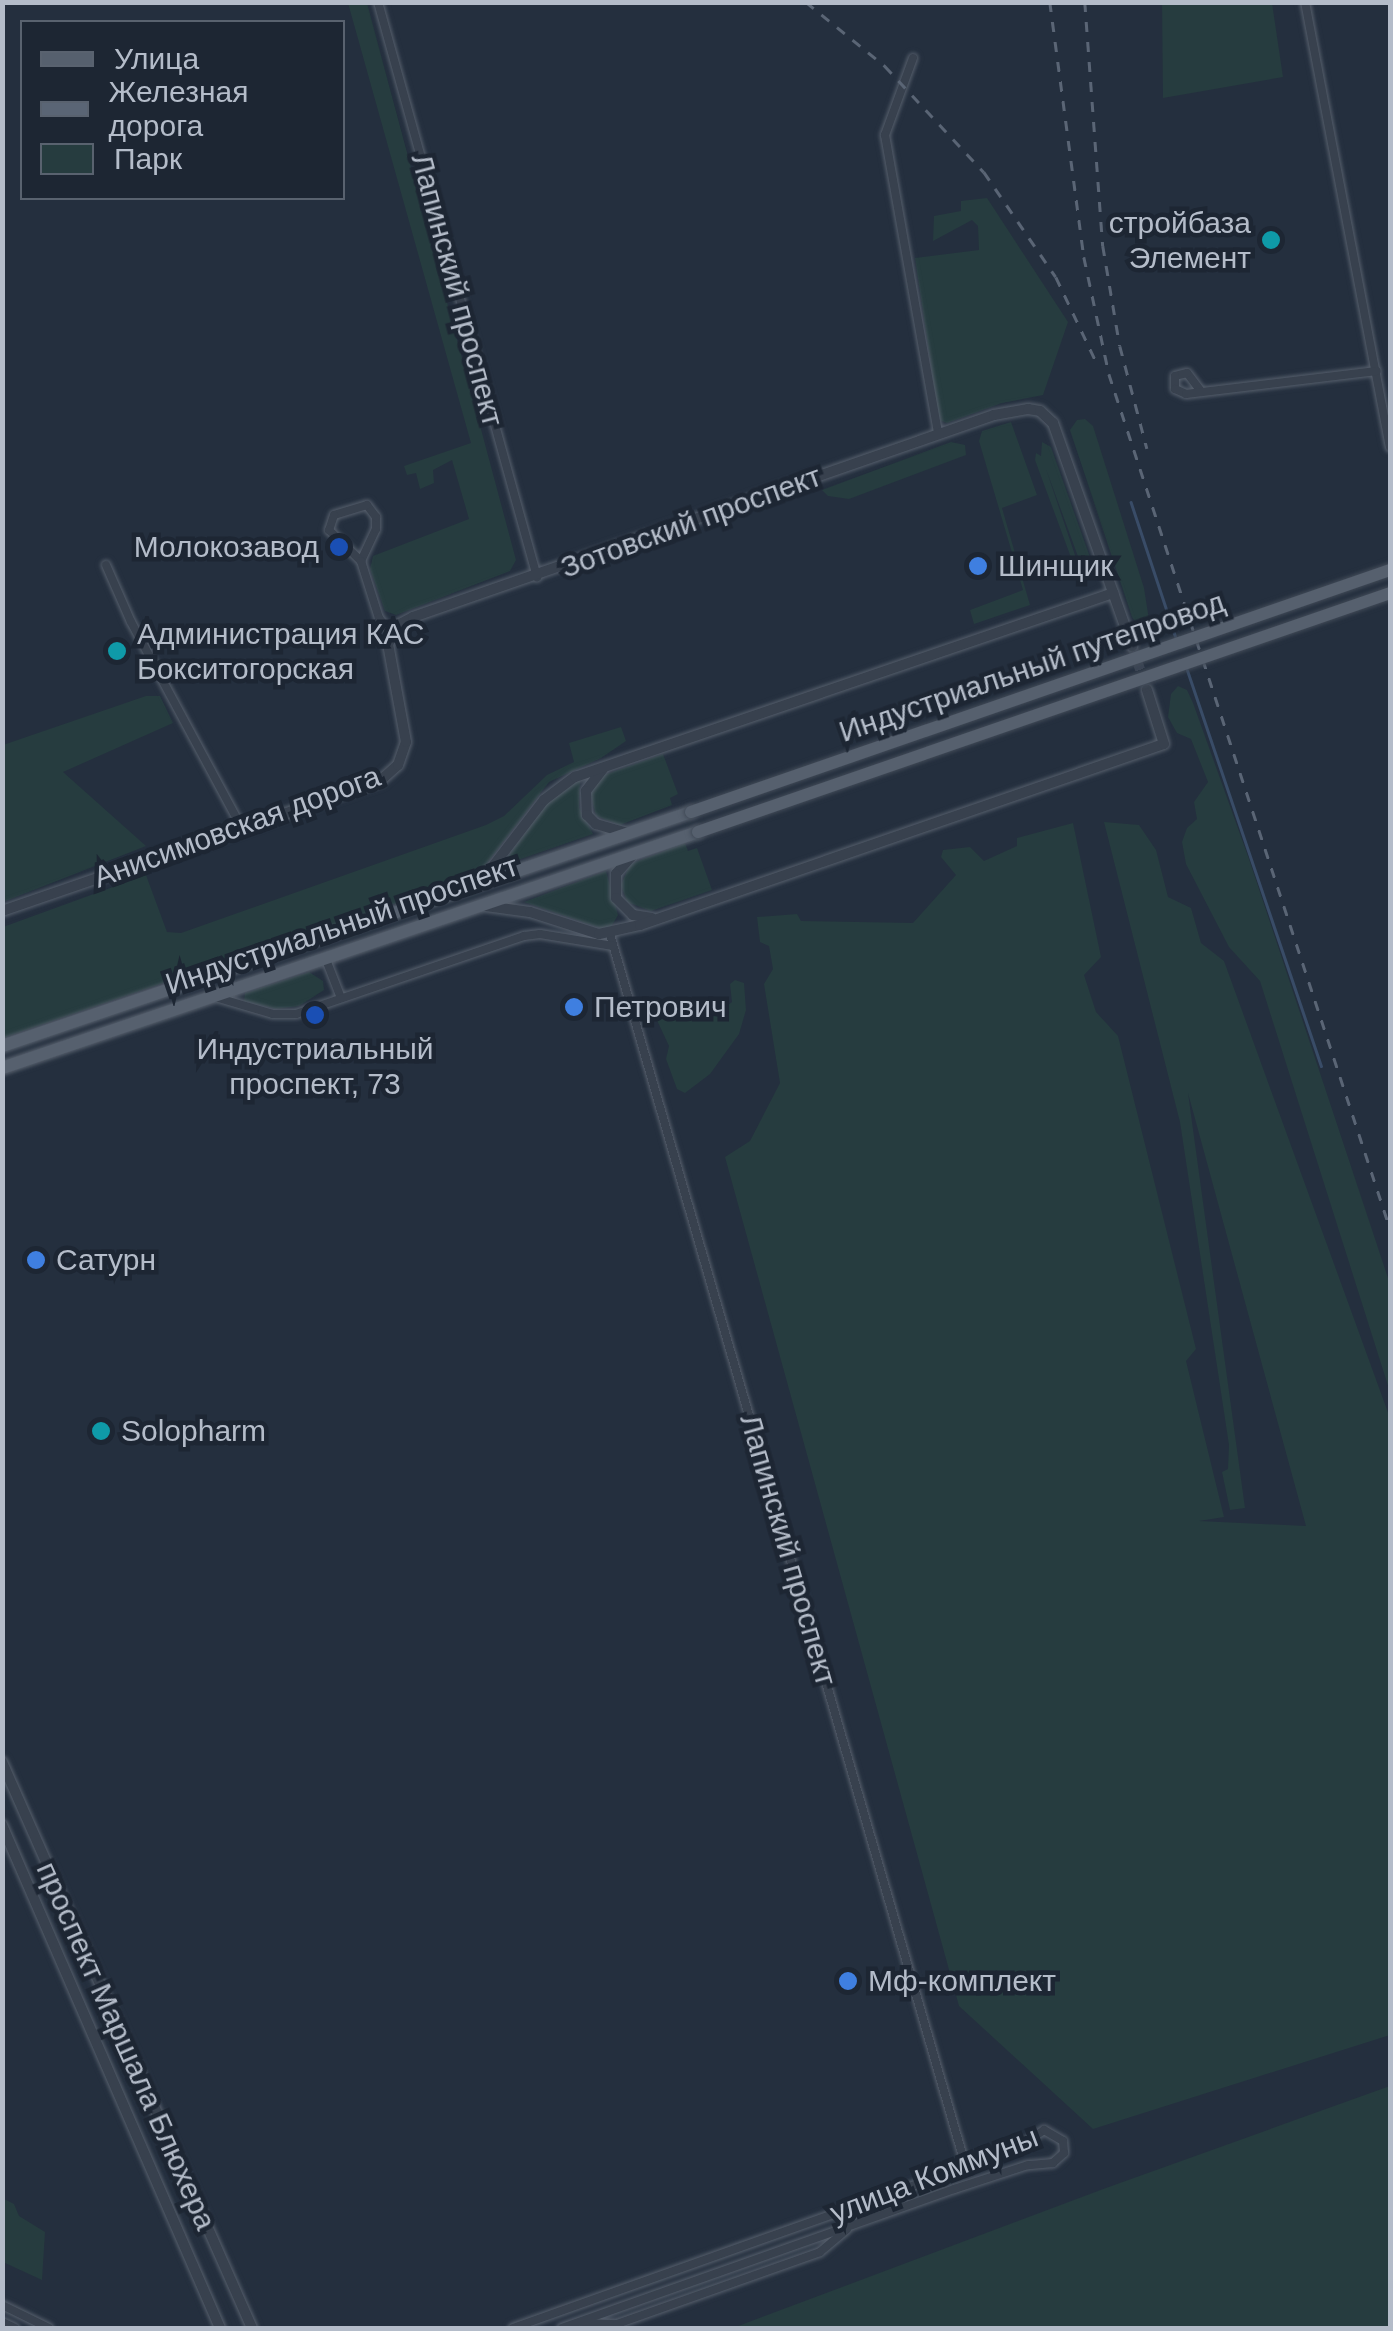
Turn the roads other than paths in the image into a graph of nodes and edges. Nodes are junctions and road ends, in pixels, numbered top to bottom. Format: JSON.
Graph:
{"nodes":[{"id":1,"x":378,"y":2,"type":"edge"},
{"id":2,"x":1305,"y":2,"type":"edge"},
{"id":3,"x":913,"y":58,"type":"dead end"},
{"id":4,"x":1377,"y":371,"type":"junction"},
{"id":5,"x":1200,"y":390,"type":"dead end"},
{"id":6,"x":1389,"y":426,"type":"edge"},
{"id":7,"x":938,"y":434,"type":"junction"},
{"id":8,"x":1390,"y":447,"type":"edge"},
{"id":9,"x":361,"y":561,"type":"junction"},
{"id":10,"x":106,"y":565,"type":"dead end"},
{"id":11,"x":1390,"y":570,"type":"edge"},
{"id":12,"x":537,"y":577,"type":"junction"},
{"id":13,"x":1113,"y":593,"type":"junction"},
{"id":14,"x":1390,"y":593,"type":"edge"},
{"id":15,"x":392,"y":634,"type":"junction"},
{"id":16,"x":1132,"y":646,"type":"tunnel mouth"},
{"id":17,"x":1147,"y":690,"type":"tunnel mouth"},
{"id":18,"x":608,"y":764,"type":"junction"},
{"id":19,"x":691,"y":812,"type":"joint"},
{"id":20,"x":242,"y":828,"type":"junction"},
{"id":21,"x":698,"y":832,"type":"joint"},
{"id":22,"x":628,"y":833,"type":"junction"},
{"id":23,"x":636,"y":852,"type":"junction"},
{"id":24,"x":470,"y":886,"type":"junction"},
{"id":25,"x":475,"y":906,"type":"junction"},
{"id":26,"x":2,"y":911,"type":"edge"},
{"id":27,"x":658,"y":919,"type":"junction"},
{"id":28,"x":611,"y":940,"type":"junction"},
{"id":29,"x":326,"y":957,"type":"junction"},
{"id":30,"x":212,"y":996,"type":"junction"},
{"id":31,"x":341,"y":998,"type":"junction"},
{"id":32,"x":2,"y":1046,"type":"edge"},
{"id":33,"x":2,"y":1068,"type":"edge"},
{"id":34,"x":2,"y":1762,"type":"edge"},
{"id":35,"x":2,"y":1825,"type":"edge"},
{"id":36,"x":966,"y":2167,"type":"junction"},
{"id":37,"x":850,"y":2226,"type":"junction"},
{"id":38,"x":2,"y":2305,"type":"edge"},
{"id":39,"x":2,"y":2322,"type":"edge"},
{"id":40,"x":579,"y":2322,"type":"junction"},
{"id":41,"x":15,"y":2328,"type":"edge"},
{"id":42,"x":49,"y":2328,"type":"edge"},
{"id":43,"x":220,"y":2328,"type":"edge"},
{"id":44,"x":252,"y":2328,"type":"edge"},
{"id":45,"x":513,"y":2328,"type":"edge"},
{"id":46,"x":562,"y":2328,"type":"edge"}],
"edges":[{"from":1,"to":12,"type":"street","name":"Лапинский проспект"},
{"from":2,"to":4,"type":"street"},
{"from":3,"to":7,"type":"street"},
{"from":4,"to":5,"type":"street"},
{"from":4,"to":6,"type":"street"},
{"from":6,"to":8,"type":"street"},
{"from":7,"to":12,"type":"street","name":"Зотовский проспект"},
{"from":7,"to":13,"type":"street","name":"Зотовский проспект"},
{"from":9,"to":9,"type":"street"},
{"from":9,"to":15,"type":"street"},
{"from":10,"to":20,"type":"street"},
{"from":11,"to":19,"type":"main road","name":"Индустриальный путепровод","bridge":true},
{"from":12,"to":15,"type":"street","name":"Зотовский проспект"},
{"from":13,"to":16,"type":"street","name":"Зотовский проспект"},
{"from":13,"to":18,"type":"street"},
{"from":14,"to":21,"type":"main road","name":"Индустриальный путепровод","bridge":true},
{"from":15,"to":20,"type":"street","name":"Анисимовская дорога"},
{"from":17,"to":27,"type":"street"},
{"from":18,"to":22,"type":"street"},
{"from":18,"to":24,"type":"street"},
{"from":19,"to":22,"type":"main road","name":"Индустриальный проспект"},
{"from":20,"to":26,"type":"street","name":"Анисимовская дорога"},
{"from":21,"to":23,"type":"main road","name":"Индустриальный проспект"},
{"from":22,"to":24,"type":"main road","name":"Индустриальный проспект"},
{"from":23,"to":25,"type":"main road","name":"Индустриальный проспект"},
{"from":23,"to":27,"type":"street"},
{"from":24,"to":32,"type":"main road","name":"Индустриальный проспект"},
{"from":25,"to":28,"type":"street"},
{"from":25,"to":29,"type":"main road","name":"Индустриальный проспект"},
{"from":27,"to":28,"type":"street"},
{"from":28,"to":31,"type":"street"},
{"from":28,"to":36,"type":"street","name":"Лапинский проспект"},
{"from":29,"to":30,"type":"main road","name":"Индустриальный проспект"},
{"from":29,"to":31,"type":"street"},
{"from":30,"to":31,"type":"street"},
{"from":30,"to":33,"type":"main road","name":"Индустриальный проспект"},
{"from":34,"to":44,"type":"street","name":"проспект Маршала Блюхера"},
{"from":35,"to":43,"type":"street","name":"проспект Маршала Блюхера"},
{"from":36,"to":37,"type":"street","name":"улица Коммуны"},
{"from":36,"to":45,"type":"street","name":"улица Коммуны"},
{"from":37,"to":40,"type":"street","name":"улица Коммуны"},
{"from":37,"to":40,"type":"street"},
{"from":38,"to":42,"type":"street"},
{"from":39,"to":41,"type":"street"},
{"from":40,"to":46,"type":"street","name":"улица Коммуны"}]}
